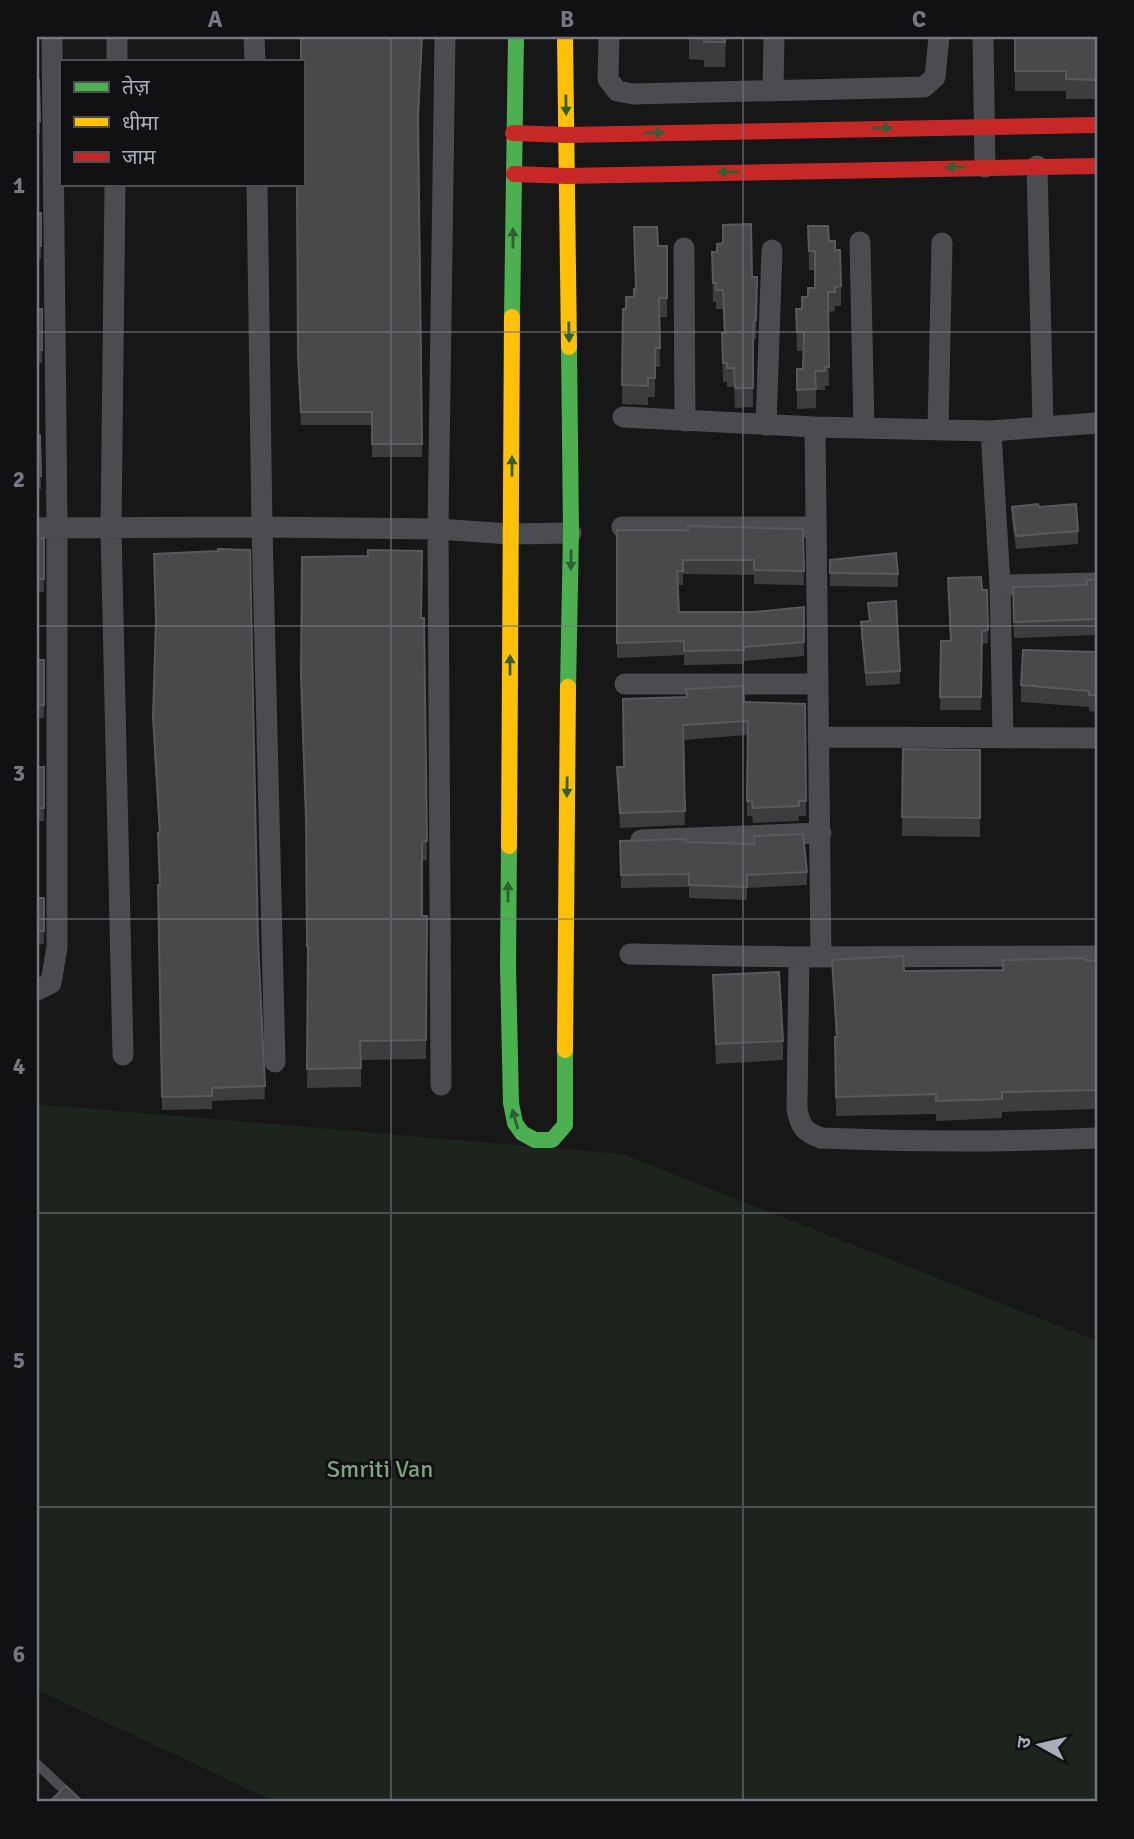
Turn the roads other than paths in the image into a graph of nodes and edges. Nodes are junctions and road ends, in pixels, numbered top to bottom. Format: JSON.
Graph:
{"nodes":[{"id":1,"x":52,"y":37,"type":"edge"},
{"id":2,"x":117,"y":37,"type":"edge"},
{"id":3,"x":254,"y":37,"type":"edge"},
{"id":4,"x":445,"y":37,"type":"edge"},
{"id":5,"x":516,"y":37,"type":"edge"},
{"id":6,"x":565,"y":37,"type":"edge"},
{"id":7,"x":608,"y":37,"type":"edge"},
{"id":8,"x":774,"y":37,"type":"edge"},
{"id":9,"x":939,"y":37,"type":"edge"},
{"id":10,"x":982,"y":37,"type":"edge"},
{"id":11,"x":117,"y":60,"type":"edge"},
{"id":12,"x":255,"y":60,"type":"edge"},
{"id":13,"x":45,"y":82,"type":"edge"},
{"id":14,"x":774,"y":90,"type":"junction"},
{"id":15,"x":1097,"y":125,"type":"edge"},
{"id":16,"x":984,"y":126,"type":"junction"},
{"id":17,"x":513,"y":134,"type":"junction"},
{"id":18,"x":567,"y":135,"type":"junction"},
{"id":19,"x":1037,"y":166,"type":"junction"},
{"id":20,"x":1097,"y":166,"type":"edge"},
{"id":21,"x":985,"y":167,"type":"junction"},
{"id":22,"x":514,"y":174,"type":"junction"},
{"id":23,"x":567,"y":176,"type":"junction"},
{"id":24,"x":115,"y":186,"type":"edge"},
{"id":25,"x":257,"y":186,"type":"edge"},
{"id":26,"x":860,"y":242,"type":"dead end"},
{"id":27,"x":942,"y":243,"type":"dead end"},
{"id":28,"x":684,"y":248,"type":"dead end"},
{"id":29,"x":772,"y":250,"type":"dead end"},
{"id":30,"x":45,"y":304,"type":"edge"},
{"id":31,"x":623,"y":418,"type":"dead end"},
{"id":32,"x":685,"y":421,"type":"junction"},
{"id":33,"x":1097,"y":423,"type":"edge"},
{"id":34,"x":766,"y":425,"type":"junction"},
{"id":35,"x":1043,"y":425,"type":"junction"},
{"id":36,"x":815,"y":427,"type":"junction"},
{"id":37,"x":864,"y":428,"type":"junction"},
{"id":38,"x":938,"y":430,"type":"junction"},
{"id":39,"x":991,"y":431,"type":"junction"},
{"id":40,"x":262,"y":527,"type":"junction"},
{"id":41,"x":622,"y":527,"type":"edge"},
{"id":42,"x":816,"y":527,"type":"junction"},
{"id":43,"x":47,"y":528,"type":"edge"},
{"id":44,"x":111,"y":529,"type":"junction"},
{"id":45,"x":438,"y":529,"type":"junction"},
{"id":46,"x":571,"y":533,"type":"junction"},
{"id":47,"x":511,"y":534,"type":"junction"},
{"id":48,"x":1097,"y":583,"type":"edge"},
{"id":49,"x":1000,"y":585,"type":"junction"},
{"id":50,"x":625,"y":684,"type":"dead end"},
{"id":51,"x":818,"y":684,"type":"junction"},
{"id":52,"x":818,"y":737,"type":"junction"},
{"id":53,"x":1003,"y":738,"type":"junction"},
{"id":54,"x":1097,"y":738,"type":"edge"},
{"id":55,"x":47,"y":758,"type":"edge"},
{"id":56,"x":821,"y":833,"type":"junction"},
{"id":57,"x":621,"y":841,"type":"edge"},
{"id":58,"x":630,"y":954,"type":"dead end"},
{"id":59,"x":821,"y":956,"type":"junction"},
{"id":60,"x":1097,"y":956,"type":"edge"},
{"id":61,"x":799,"y":957,"type":"junction"},
{"id":62,"x":37,"y":989,"type":"edge"},
{"id":63,"x":124,"y":1055,"type":"dead end"},
{"id":64,"x":275,"y":1062,"type":"dead end"},
{"id":65,"x":441,"y":1085,"type":"dead end"},
{"id":66,"x":1097,"y":1138,"type":"edge"},
{"id":67,"x":38,"y":1770,"type":"edge"},
{"id":68,"x":77,"y":1802,"type":"edge"}],
"edges":[{"from":1,"to":13,"type":"street"},
{"from":2,"to":11,"type":"street"},
{"from":3,"to":12,"type":"street"},
{"from":4,"to":45,"type":"street"},
{"from":5,"to":17,"type":"street"},
{"from":6,"to":18,"type":"street","one_way":true},
{"from":7,"to":14,"type":"street"},
{"from":8,"to":14,"type":"street"},
{"from":9,"to":14,"type":"street"},
{"from":10,"to":16,"type":"street"},
{"from":13,"to":30,"type":"street"},
{"from":15,"to":16,"type":"street"},
{"from":18,"to":16,"type":"street","one_way":true},
{"from":16,"to":21,"type":"street"},
{"from":17,"to":18,"type":"street"},
{"from":17,"to":22,"type":"street"},
{"from":18,"to":23,"type":"street"},
{"from":19,"to":20,"type":"street"},
{"from":19,"to":21,"type":"street"},
{"from":19,"to":35,"type":"street"},
{"from":21,"to":23,"type":"street","one_way":true},
{"from":22,"to":23,"type":"street"},
{"from":47,"to":22,"type":"street","one_way":true},
{"from":23,"to":46,"type":"street","one_way":true},
{"from":24,"to":44,"type":"street"},
{"from":25,"to":40,"type":"street"},
{"from":26,"to":37,"type":"street"},
{"from":27,"to":38,"type":"street"},
{"from":28,"to":32,"type":"street"},
{"from":29,"to":34,"type":"street"},
{"from":30,"to":43,"type":"street"},
{"from":31,"to":32,"type":"street"},
{"from":32,"to":34,"type":"street"},
{"from":33,"to":35,"type":"street"},
{"from":34,"to":36,"type":"street"},
{"from":35,"to":39,"type":"street"},
{"from":36,"to":37,"type":"street"},
{"from":36,"to":42,"type":"street"},
{"from":37,"to":38,"type":"street"},
{"from":38,"to":39,"type":"street"},
{"from":39,"to":49,"type":"street"},
{"from":40,"to":44,"type":"street"},
{"from":40,"to":45,"type":"street"},
{"from":40,"to":64,"type":"street"},
{"from":41,"to":42,"type":"street"},
{"from":42,"to":51,"type":"street"},
{"from":43,"to":44,"type":"street"},
{"from":43,"to":55,"type":"street"},
{"from":44,"to":63,"type":"street"},
{"from":45,"to":47,"type":"street"},
{"from":45,"to":65,"type":"street"},
{"from":46,"to":47,"type":"street"},
{"from":46,"to":47,"type":"street","one_way":true},
{"from":48,"to":49,"type":"street"},
{"from":49,"to":53,"type":"street"},
{"from":50,"to":51,"type":"street"},
{"from":51,"to":52,"type":"street"},
{"from":52,"to":53,"type":"street"},
{"from":52,"to":56,"type":"street"},
{"from":53,"to":54,"type":"street"},
{"from":55,"to":62,"type":"street"},
{"from":56,"to":57,"type":"street"},
{"from":56,"to":59,"type":"street"},
{"from":58,"to":61,"type":"street"},
{"from":59,"to":60,"type":"street"},
{"from":59,"to":61,"type":"street"},
{"from":61,"to":66,"type":"street"},
{"from":67,"to":68,"type":"lane"}]}
